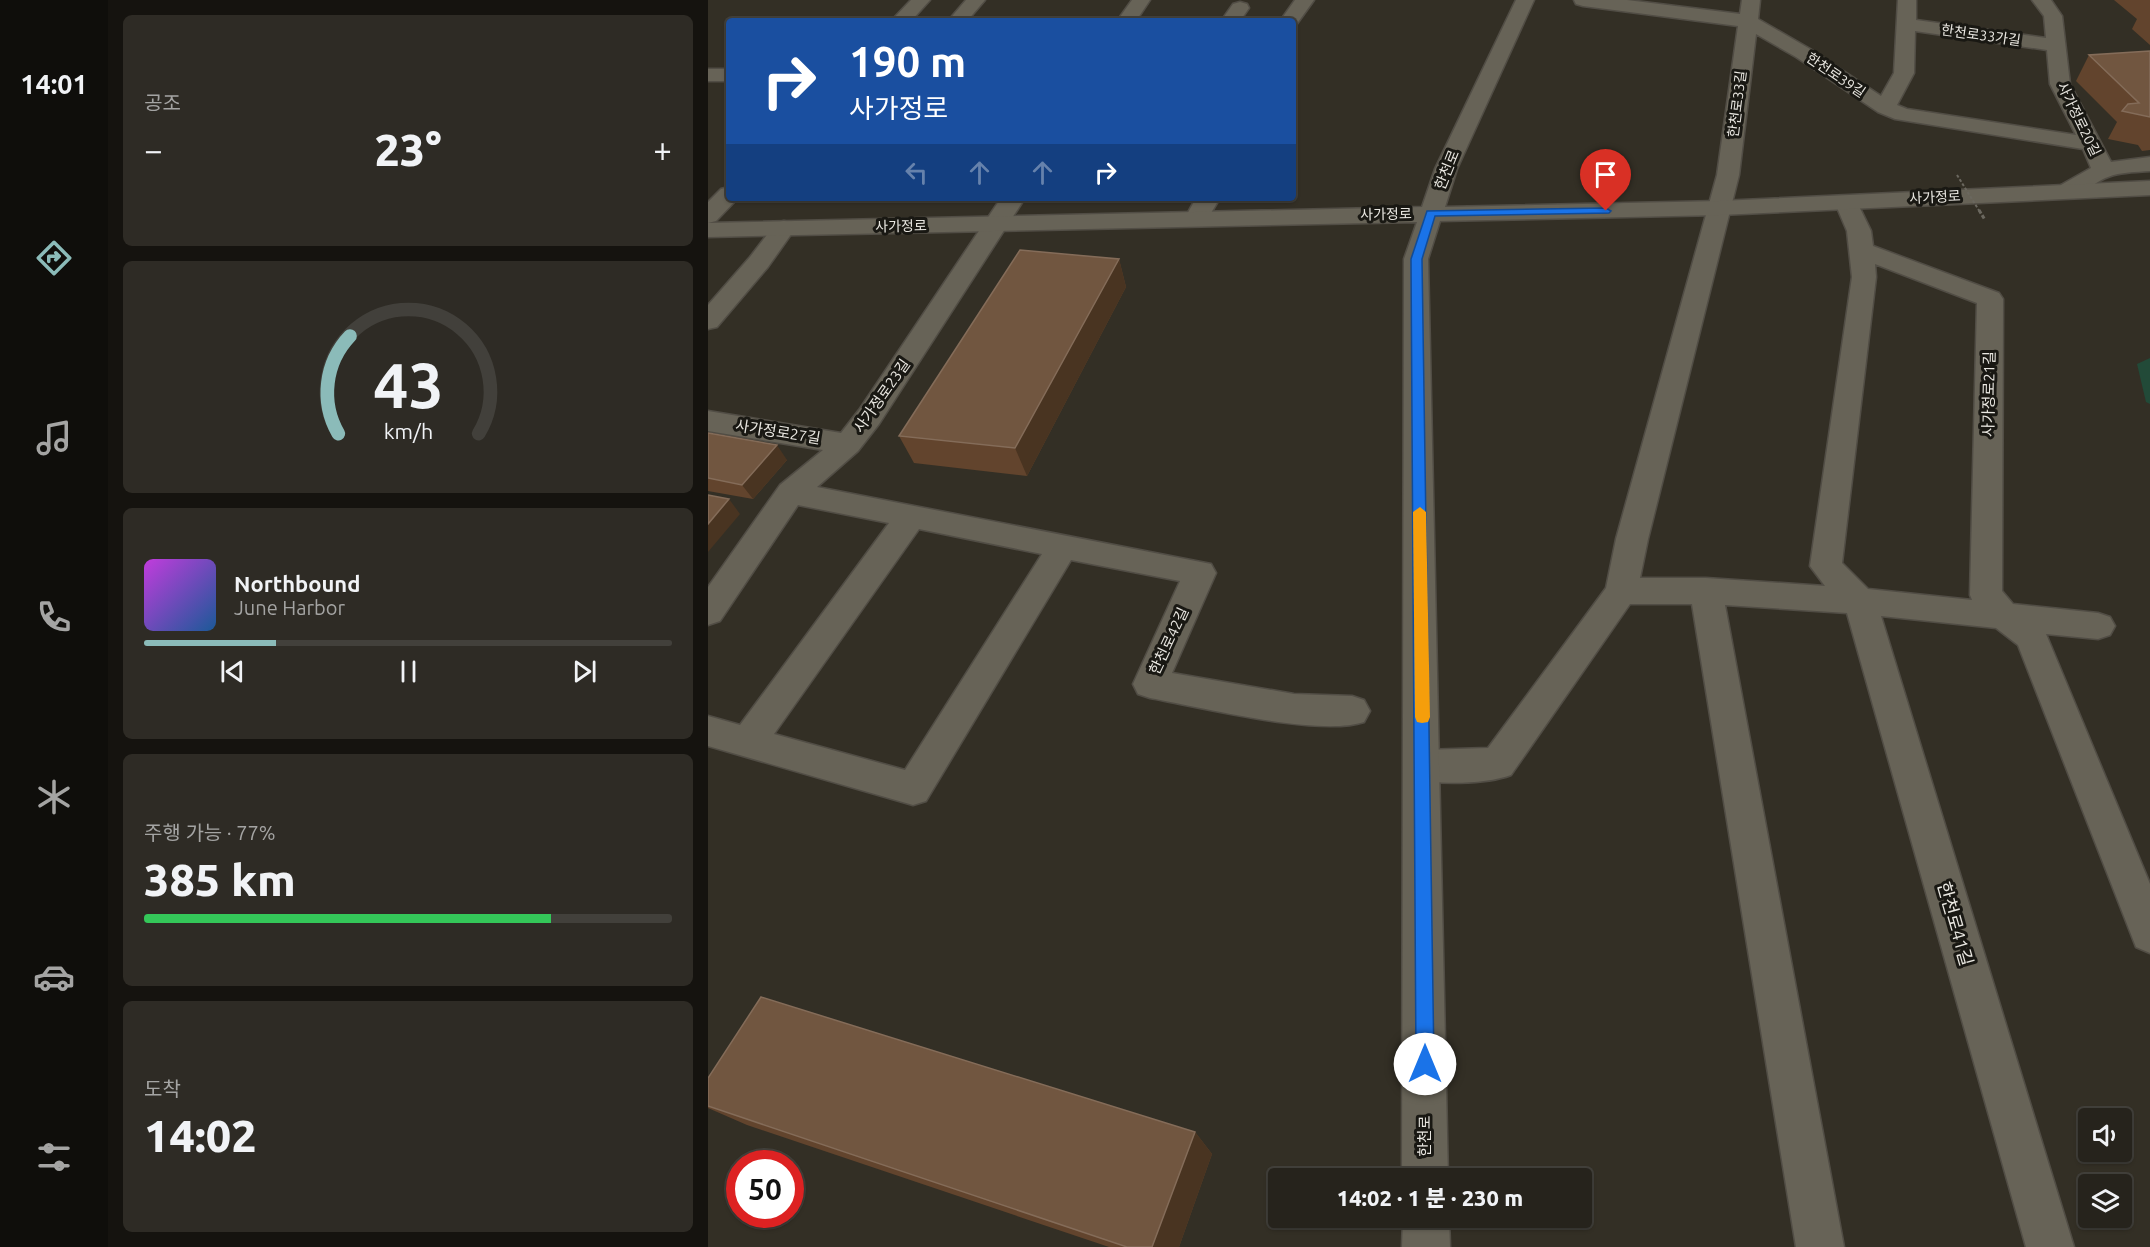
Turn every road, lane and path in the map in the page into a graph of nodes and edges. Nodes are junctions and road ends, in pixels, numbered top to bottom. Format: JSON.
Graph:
{"nodes":[{"id":1,"x":921,"y":0,"type":"edge"},
{"id":2,"x":976,"y":0,"type":"edge"},
{"id":3,"x":1141,"y":0,"type":"edge"},
{"id":4,"x":1305,"y":0,"type":"edge"},
{"id":5,"x":1525,"y":0,"type":"edge"},
{"id":6,"x":1583,"y":0,"type":"edge"},
{"id":7,"x":1907,"y":0,"type":"edge"},
{"id":8,"x":2040,"y":0,"type":"edge"},
{"id":9,"x":1749,"y":10,"type":"edge"},
{"id":10,"x":903,"y":18,"type":"edge"},
{"id":11,"x":960,"y":18,"type":"edge"},
{"id":12,"x":1128,"y":18,"type":"edge"},
{"id":13,"x":1291,"y":18,"type":"edge"},
{"id":14,"x":1906,"y":24,"type":"junction"},
{"id":15,"x":2055,"y":45,"type":"junction"},
{"id":16,"x":708,"y":75,"type":"edge"},
{"id":17,"x":726,"y":75,"type":"edge"},
{"id":18,"x":1885,"y":108,"type":"junction"},
{"id":19,"x":2092,"y":144,"type":"junction"},
{"id":20,"x":2150,"y":164,"type":"edge"},
{"id":21,"x":2103,"y":170,"type":"junction"},
{"id":22,"x":1957,"y":175,"type":"dead end"},
{"id":23,"x":2150,"y":188,"type":"edge"},
{"id":24,"x":2069,"y":190,"type":"junction"},
{"id":25,"x":726,"y":197,"type":"edge"},
{"id":26,"x":1010,"y":201,"type":"edge"},
{"id":27,"x":1847,"y":203,"type":"junction"},
{"id":28,"x":1203,"y":208,"type":"edge"},
{"id":29,"x":1720,"y":208,"type":"junction"},
{"id":30,"x":1431,"y":213,"type":"junction"},
{"id":31,"x":708,"y":216,"type":"edge"},
{"id":32,"x":1985,"y":220,"type":"dead end"},
{"id":33,"x":996,"y":223,"type":"junction"},
{"id":34,"x":784,"y":228,"type":"junction"},
{"id":35,"x":708,"y":230,"type":"edge"},
{"id":36,"x":1863,"y":251,"type":"junction"},
{"id":37,"x":708,"y":321,"type":"edge"},
{"id":38,"x":708,"y":421,"type":"edge"},
{"id":39,"x":848,"y":444,"type":"junction"},
{"id":40,"x":791,"y":494,"type":"junction"},
{"id":41,"x":911,"y":517,"type":"junction"},
{"id":42,"x":1064,"y":546,"type":"junction"},
{"id":43,"x":1621,"y":591,"type":"junction"},
{"id":44,"x":1706,"y":591,"type":"junction"},
{"id":45,"x":1859,"y":601,"type":"junction"},
{"id":46,"x":708,"y":612,"type":"edge"},
{"id":47,"x":2006,"y":618,"type":"junction"},
{"id":48,"x":2098,"y":626,"type":"dead end"},
{"id":49,"x":1352,"y":711,"type":"dead end"},
{"id":50,"x":708,"y":731,"type":"edge"},
{"id":51,"x":748,"y":742,"type":"junction"},
{"id":52,"x":1423,"y":766,"type":"junction"},
{"id":53,"x":2150,"y":933,"type":"edge"},
{"id":54,"x":1425,"y":1168,"type":"edge"},
{"id":55,"x":1426,"y":1228,"type":"edge"},
{"id":56,"x":1426,"y":1247,"type":"edge"},
{"id":57,"x":1820,"y":1247,"type":"edge"},
{"id":58,"x":2050,"y":1247,"type":"edge"}],
"edges":[{"from":1,"to":10,"type":"street"},
{"from":2,"to":11,"type":"street"},
{"from":3,"to":12,"type":"street"},
{"from":4,"to":13,"type":"street"},
{"from":5,"to":30,"type":"street","name":"한천로"},
{"from":6,"to":9,"type":"street","name":"한천로39길"},
{"from":7,"to":14,"type":"street"},
{"from":8,"to":15,"type":"street","name":"사가정로20길"},
{"from":9,"to":18,"type":"street","name":"한천로39길"},
{"from":9,"to":29,"type":"street","name":"한천로33길"},
{"from":14,"to":15,"type":"street","name":"한천로33가길"},
{"from":14,"to":18,"type":"street"},
{"from":15,"to":19,"type":"street","name":"사가정로20길"},
{"from":16,"to":17,"type":"street"},
{"from":18,"to":19,"type":"street","name":"한천로39길"},
{"from":19,"to":21,"type":"street","name":"사가정로20길"},
{"from":20,"to":21,"type":"street"},
{"from":21,"to":24,"type":"street"},
{"from":22,"to":32,"type":"path","bridge":true},
{"from":23,"to":24,"type":"street","name":"사가정로"},
{"from":24,"to":27,"type":"street","name":"사가정로"},
{"from":25,"to":31,"type":"street"},
{"from":26,"to":33,"type":"street","name":"사가정로23길"},
{"from":27,"to":29,"type":"street","name":"사가정로"},
{"from":27,"to":36,"type":"street"},
{"from":28,"to":30,"type":"street","name":"사가정로"},
{"from":28,"to":33,"type":"street","name":"사가정로"},
{"from":29,"to":30,"type":"street","name":"사가정로"},
{"from":29,"to":43,"type":"street"},
{"from":30,"to":52,"type":"street","name":"한천로"},
{"from":33,"to":34,"type":"street","name":"사가정로"},
{"from":33,"to":39,"type":"street","name":"사가정로23길"},
{"from":34,"to":35,"type":"street","name":"사가정로"},
{"from":34,"to":37,"type":"street"},
{"from":36,"to":45,"type":"street"},
{"from":36,"to":47,"type":"street","name":"사가정로21길"},
{"from":38,"to":39,"type":"street","name":"사가정로27길"},
{"from":39,"to":40,"type":"street","name":"사가정로23길"},
{"from":40,"to":41,"type":"street","name":"한천로42길"},
{"from":40,"to":46,"type":"street","name":"사가정로23길"},
{"from":41,"to":42,"type":"street","name":"한천로42길"},
{"from":41,"to":51,"type":"street"},
{"from":42,"to":49,"type":"street","name":"한천로42길"},
{"from":42,"to":51,"type":"street"},
{"from":43,"to":44,"type":"street"},
{"from":43,"to":52,"type":"street"},
{"from":44,"to":45,"type":"street"},
{"from":44,"to":57,"type":"street"},
{"from":45,"to":47,"type":"street"},
{"from":45,"to":58,"type":"street","name":"한천로41길"},
{"from":47,"to":48,"type":"street"},
{"from":47,"to":53,"type":"street"},
{"from":50,"to":51,"type":"street"},
{"from":52,"to":54,"type":"street","name":"한천로"},
{"from":55,"to":56,"type":"street"}]}
